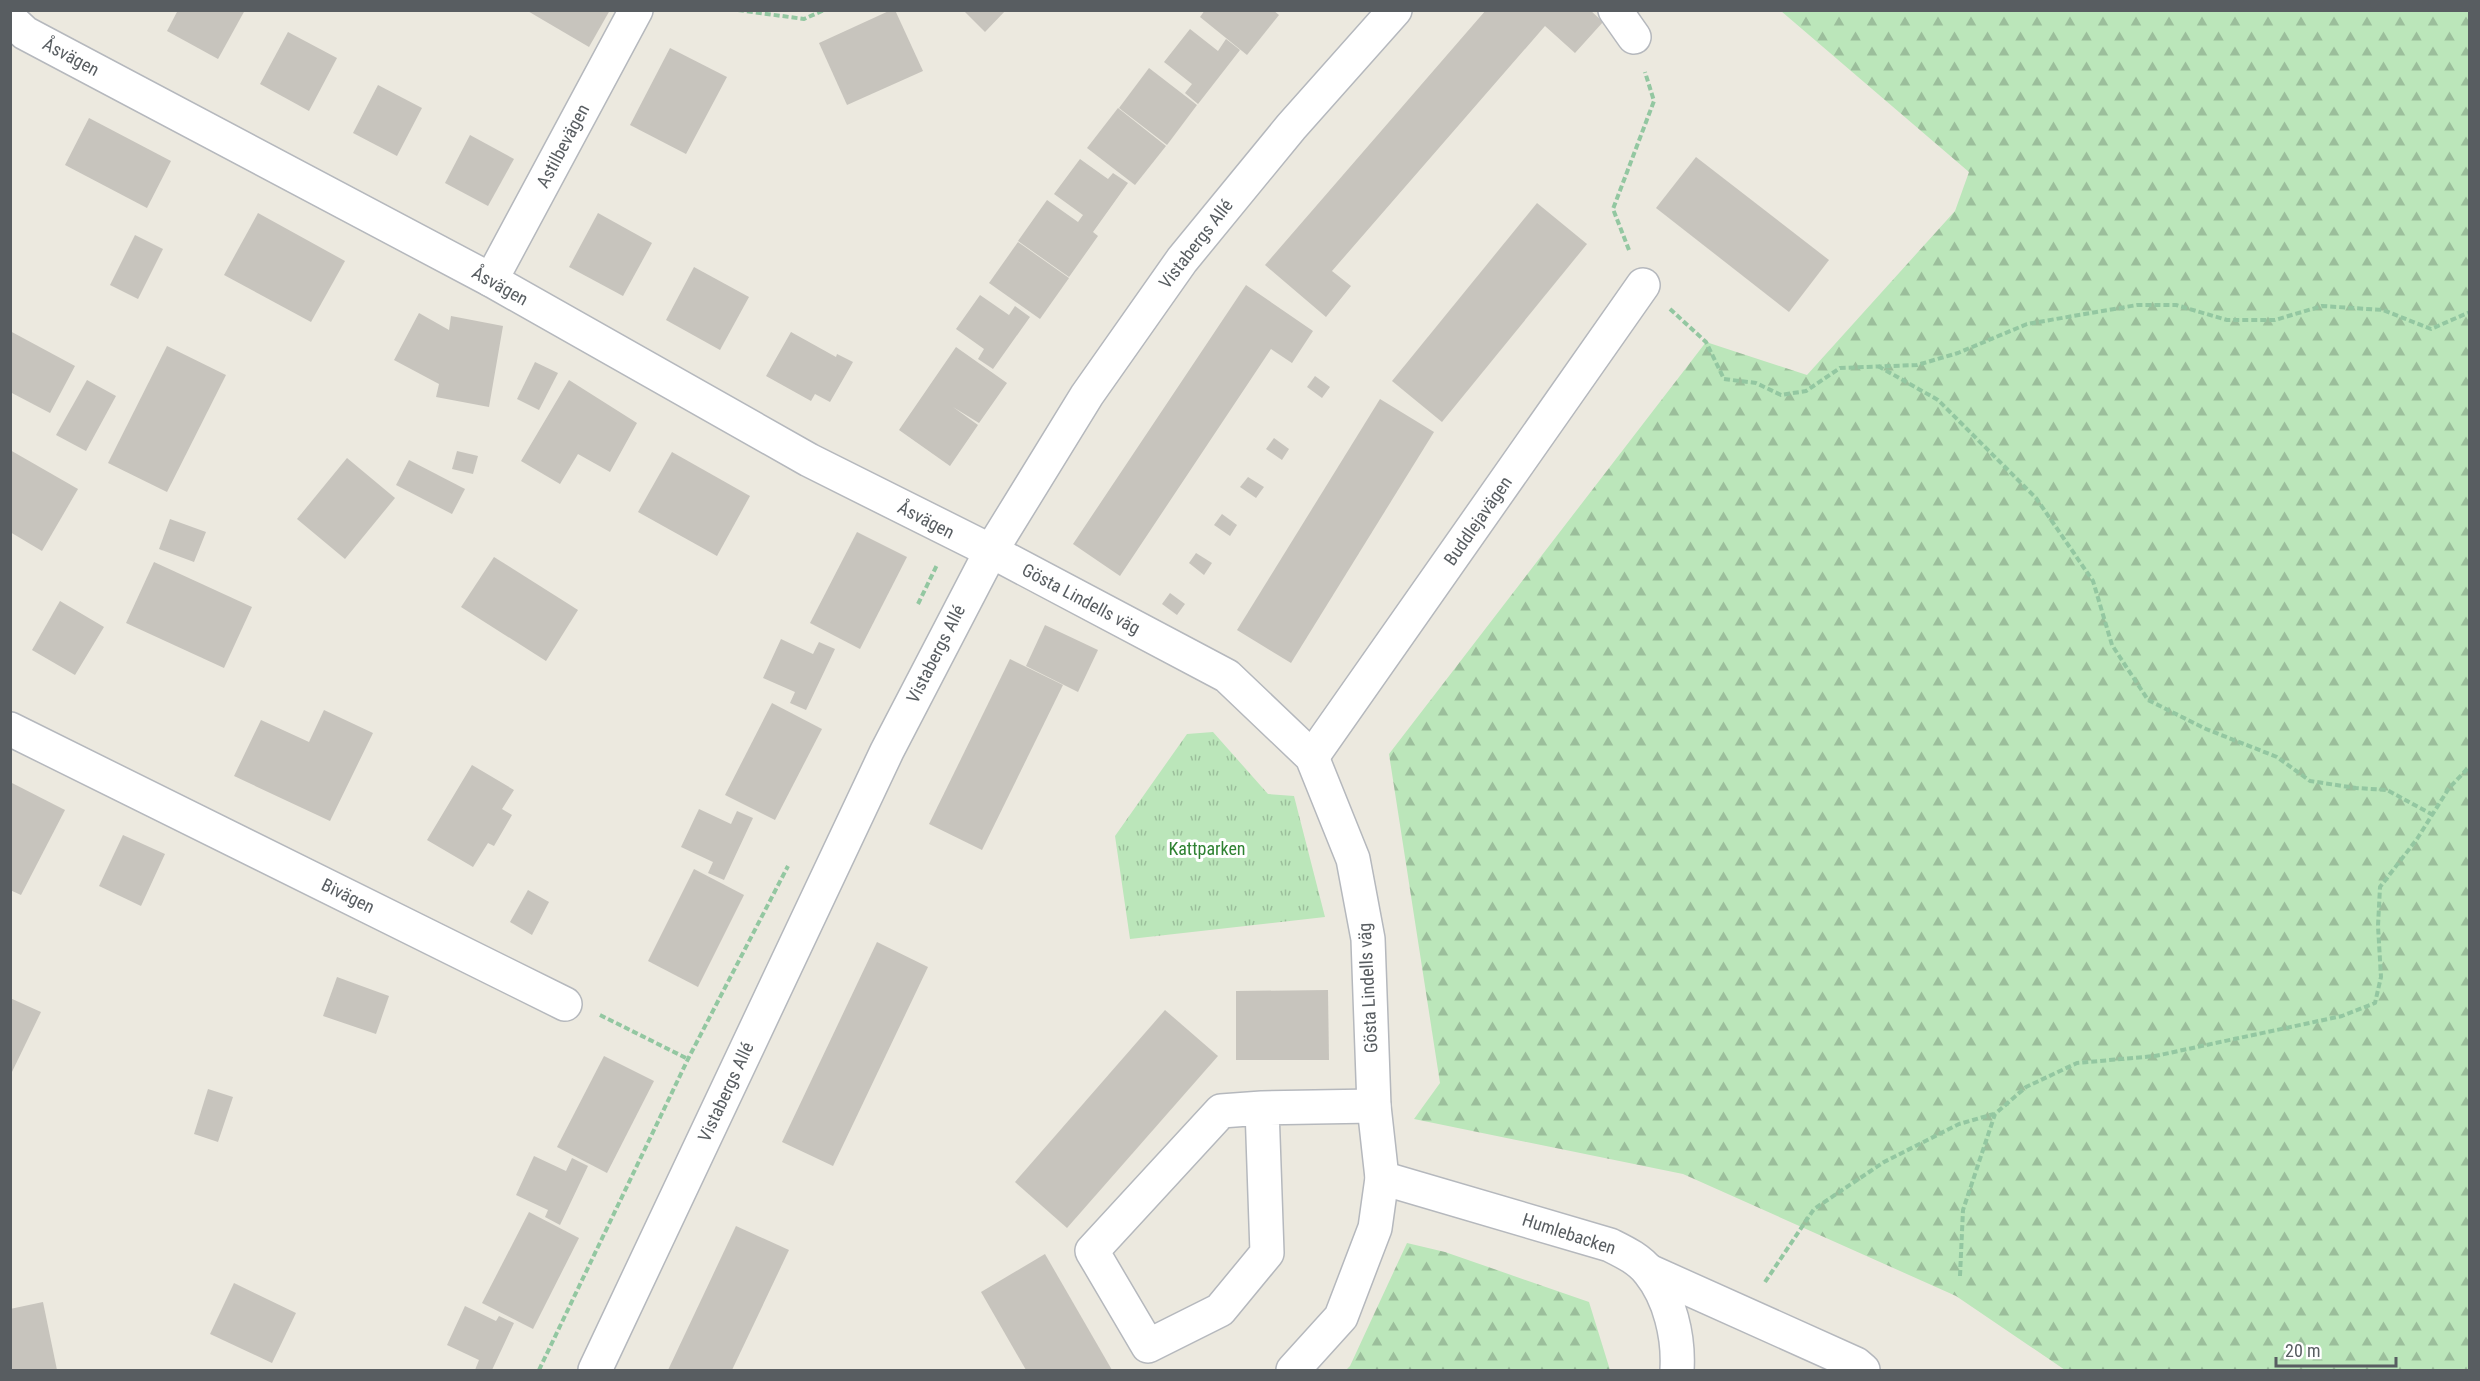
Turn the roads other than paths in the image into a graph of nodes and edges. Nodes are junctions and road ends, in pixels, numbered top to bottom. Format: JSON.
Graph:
{"nodes":[{"id":1,"x":636,"y":10,"type":"edge"},
{"id":2,"x":1395,"y":10,"type":"edge"},
{"id":3,"x":1615,"y":10,"type":"edge"},
{"id":4,"x":10,"y":19,"type":"edge"},
{"id":5,"x":1634,"y":37,"type":"road end"},
{"id":6,"x":490,"y":280,"type":"junction"},
{"id":7,"x":1643,"y":285,"type":"road end"},
{"id":8,"x":991,"y":551,"type":"junction"},
{"id":9,"x":10,"y":729,"type":"edge"},
{"id":10,"x":1312,"y":757,"type":"junction"},
{"id":11,"x":565,"y":1004,"type":"road end"},
{"id":12,"x":1374,"y":1106,"type":"junction"},
{"id":13,"x":1262,"y":1108,"type":"junction"},
{"id":14,"x":1382,"y":1178,"type":"junction"},
{"id":15,"x":1648,"y":1271,"type":"junction"},
{"id":16,"x":595,"y":1371,"type":"edge"},
{"id":17,"x":1293,"y":1371,"type":"edge"},
{"id":18,"x":1677,"y":1371,"type":"edge"},
{"id":19,"x":1863,"y":1371,"type":"edge"}],
"edges":[{"from":1,"to":6,"type":"street","name":"Astilbevägen"},
{"from":2,"to":8,"type":"street","name":"Vistabergs Allé"},
{"from":3,"to":5,"type":"street"},
{"from":4,"to":6,"type":"street","name":"Åsvägen"},
{"from":6,"to":8,"type":"street","name":"Åsvägen"},
{"from":7,"to":10,"type":"street","name":"Buddlejavägen"},
{"from":8,"to":10,"type":"street","name":"Gösta Lindells väg"},
{"from":8,"to":16,"type":"street","name":"Vistabergs Allé"},
{"from":9,"to":11,"type":"street","name":"Bivägen"},
{"from":10,"to":12,"type":"street","name":"Gösta Lindells väg"},
{"from":12,"to":13,"type":"street"},
{"from":12,"to":14,"type":"street","name":"Gösta Lindells väg"},
{"from":13,"to":13,"type":"street"},
{"from":14,"to":15,"type":"street","name":"Humlebacken"},
{"from":14,"to":17,"type":"street","name":"Gösta Lindells väg"},
{"from":15,"to":18,"type":"street","name":"Humlebacken"},
{"from":15,"to":19,"type":"street"}]}
